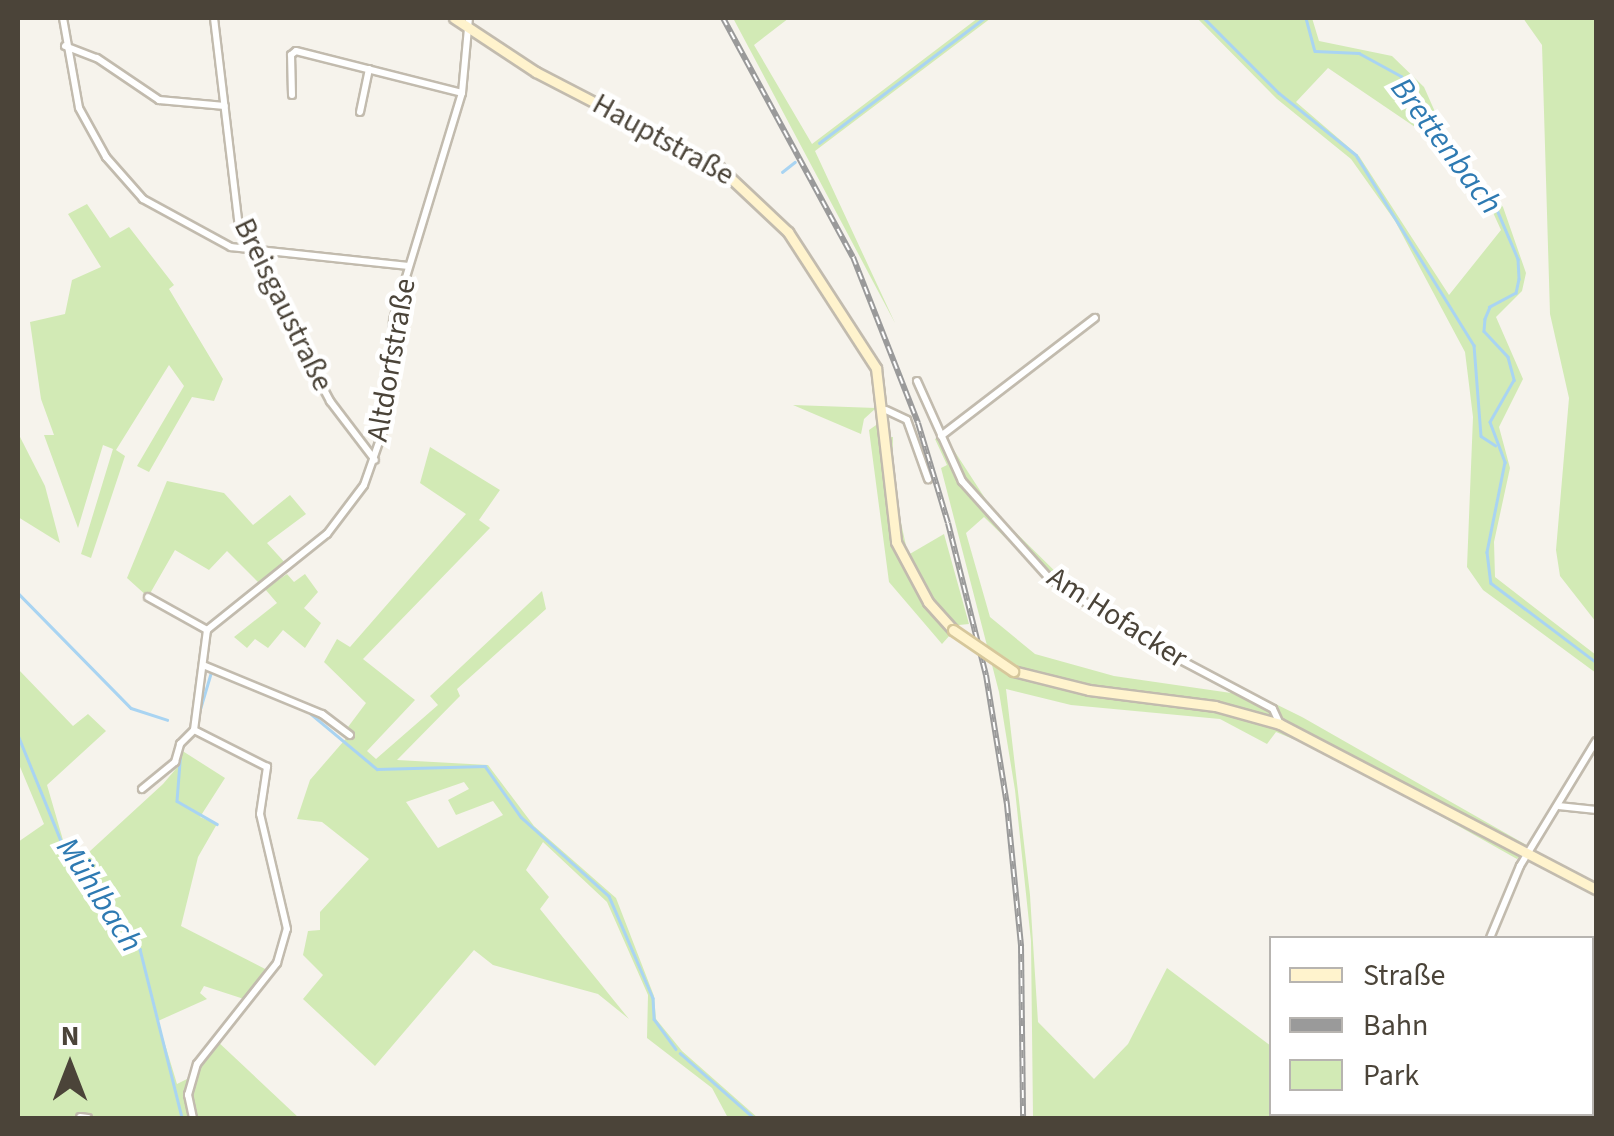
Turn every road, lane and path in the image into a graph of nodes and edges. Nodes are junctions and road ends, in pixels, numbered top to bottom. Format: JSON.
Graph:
{"nodes":[{"id":1,"x":64,"y":18,"type":"edge"},
{"id":2,"x":214,"y":18,"type":"edge"},
{"id":3,"x":454,"y":18,"type":"edge"},
{"id":4,"x":468,"y":22,"type":"edge"},
{"id":5,"x":66,"y":46,"type":"junction"},
{"id":6,"x":369,"y":69,"type":"junction"},
{"id":7,"x":462,"y":93,"type":"junction"},
{"id":8,"x":292,"y":94,"type":"dead end"},
{"id":9,"x":224,"y":106,"type":"junction"},
{"id":10,"x":360,"y":112,"type":"dead end"},
{"id":11,"x":250,"y":251,"type":"junction"},
{"id":12,"x":408,"y":266,"type":"junction"},
{"id":13,"x":1095,"y":318,"type":"dead end"},
{"id":14,"x":917,"y":382,"type":"dead end"},
{"id":15,"x":886,"y":410,"type":"junction"},
{"id":16,"x":941,"y":436,"type":"junction"},
{"id":17,"x":374,"y":460,"type":"junction"},
{"id":18,"x":928,"y":479,"type":"dead end"},
{"id":19,"x":148,"y":597,"type":"dead end"},
{"id":20,"x":207,"y":630,"type":"junction"},
{"id":21,"x":203,"y":665,"type":"junction"},
{"id":22,"x":1280,"y":724,"type":"junction"},
{"id":23,"x":194,"y":730,"type":"junction"},
{"id":24,"x":350,"y":735,"type":"dead end"},
{"id":25,"x":1596,"y":741,"type":"edge"},
{"id":26,"x":142,"y":789,"type":"dead end"},
{"id":27,"x":1559,"y":806,"type":"junction"},
{"id":28,"x":1596,"y":810,"type":"edge"},
{"id":29,"x":1527,"y":857,"type":"junction"},
{"id":30,"x":1596,"y":889,"type":"edge"},
{"id":31,"x":1491,"y":936,"type":"edge"},
{"id":32,"x":80,"y":1117,"type":"edge"},
{"id":33,"x":88,"y":1118,"type":"edge"},
{"id":34,"x":194,"y":1118,"type":"edge"}],
"edges":[{"from":1,"to":5,"type":"street"},
{"from":2,"to":9,"type":"street","name":"Breisgaustraße"},
{"from":3,"to":4,"type":"main road","name":"Hauptstraße"},
{"from":4,"to":7,"type":"street","name":"Altdorfstraße"},
{"from":4,"to":15,"type":"main road","name":"Hauptstraße"},
{"from":5,"to":9,"type":"street"},
{"from":5,"to":11,"type":"street"},
{"from":6,"to":7,"type":"street"},
{"from":6,"to":8,"type":"street"},
{"from":6,"to":10,"type":"street"},
{"from":7,"to":12,"type":"street","name":"Altdorfstraße"},
{"from":9,"to":11,"type":"street","name":"Breisgaustraße"},
{"from":11,"to":12,"type":"street"},
{"from":11,"to":17,"type":"street","name":"Breisgaustraße"},
{"from":12,"to":17,"type":"street","name":"Altdorfstraße"},
{"from":13,"to":16,"type":"street"},
{"from":14,"to":16,"type":"street","name":"Am Hofacker"},
{"from":15,"to":18,"type":"street","name":"Hauptstraße"},
{"from":15,"to":22,"type":"main road","name":"Hauptstraße","bridge":true},
{"from":16,"to":22,"type":"street","name":"Am Hofacker"},
{"from":17,"to":20,"type":"street","name":"Altdorfstraße"},
{"from":19,"to":20,"type":"street"},
{"from":20,"to":21,"type":"street"},
{"from":21,"to":23,"type":"street"},
{"from":21,"to":24,"type":"street"},
{"from":22,"to":29,"type":"main road"},
{"from":23,"to":26,"type":"street"},
{"from":23,"to":34,"type":"street"},
{"from":25,"to":27,"type":"street"},
{"from":27,"to":28,"type":"street"},
{"from":27,"to":29,"type":"street"},
{"from":29,"to":30,"type":"main road"},
{"from":29,"to":31,"type":"street"},
{"from":32,"to":33,"type":"street"}]}
